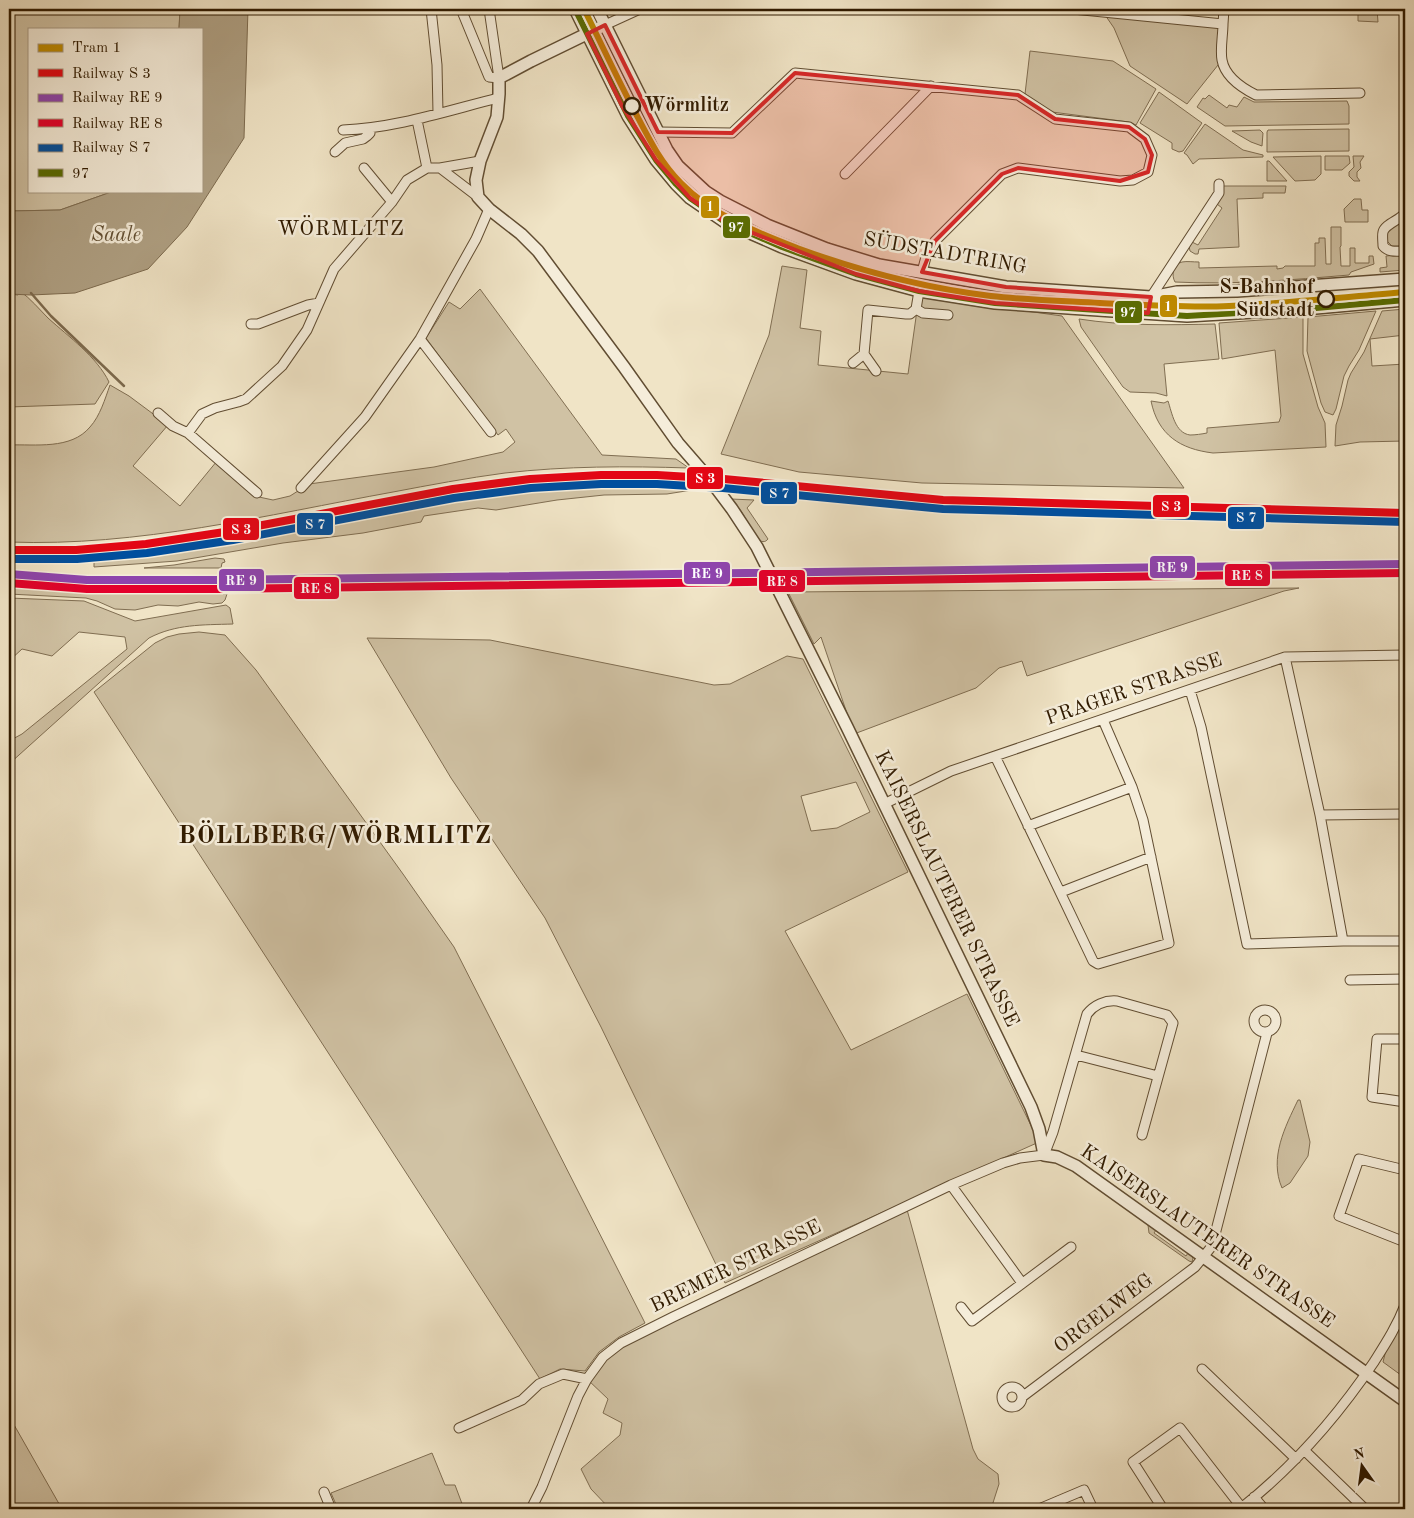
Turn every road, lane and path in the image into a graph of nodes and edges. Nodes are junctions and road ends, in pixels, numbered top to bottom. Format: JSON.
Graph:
{"nodes":[{"id":1,"x":432,"y":9,"type":"edge"},
{"id":2,"x":461,"y":9,"type":"edge"},
{"id":3,"x":489,"y":9,"type":"edge"},
{"id":4,"x":575,"y":9,"type":"edge"},
{"id":5,"x":597,"y":9,"type":"edge"},
{"id":6,"x":640,"y":9,"type":"edge"},
{"id":7,"x":1073,"y":9,"type":"edge"},
{"id":8,"x":1224,"y":9,"type":"edge"},
{"id":9,"x":1115,"y":10,"type":"edge"},
{"id":10,"x":1223,"y":24,"type":"junction"},
{"id":11,"x":606,"y":26,"type":"junction"},
{"id":12,"x":588,"y":34,"type":"junction"},
{"id":13,"x":499,"y":78,"type":"junction"},
{"id":14,"x":931,"y":86,"type":"junction"},
{"id":15,"x":1360,"y":93,"type":"dead end"},
{"id":16,"x":498,"y":98,"type":"junction"},
{"id":17,"x":438,"y":113,"type":"junction"},
{"id":18,"x":416,"y":120,"type":"junction"},
{"id":19,"x":369,"y":129,"type":"junction"},
{"id":20,"x":342,"y":130,"type":"dead end"},
{"id":21,"x":658,"y":132,"type":"junction"},
{"id":22,"x":335,"y":152,"type":"dead end"},
{"id":23,"x":480,"y":160,"type":"junction"},
{"id":24,"x":364,"y":168,"type":"dead end"},
{"id":25,"x":427,"y":168,"type":"junction"},
{"id":26,"x":440,"y":168,"type":"junction"},
{"id":27,"x":845,"y":174,"type":"dead end"},
{"id":28,"x":1219,"y":184,"type":"dead end"},
{"id":29,"x":478,"y":197,"type":"junction"},
{"id":30,"x":392,"y":202,"type":"junction"},
{"id":31,"x":489,"y":209,"type":"junction"},
{"id":32,"x":1405,"y":213,"type":"edge"},
{"id":33,"x":1405,"y":252,"type":"edge"},
{"id":34,"x":922,"y":272,"type":"junction"},
{"id":35,"x":1405,"y":278,"type":"edge"},
{"id":36,"x":919,"y":291,"type":"junction"},
{"id":37,"x":1151,"y":298,"type":"junction"},
{"id":38,"x":1405,"y":300,"type":"edge"},
{"id":39,"x":320,"y":303,"type":"junction"},
{"id":40,"x":916,"y":310,"type":"junction"},
{"id":41,"x":1148,"y":313,"type":"junction"},
{"id":42,"x":948,"y":315,"type":"dead end"},
{"id":43,"x":250,"y":324,"type":"dead end"},
{"id":44,"x":420,"y":339,"type":"junction"},
{"id":45,"x":864,"y":354,"type":"junction"},
{"id":46,"x":853,"y":363,"type":"dead end"},
{"id":47,"x":876,"y":370,"type":"dead end"},
{"id":48,"x":158,"y":414,"type":"dead end"},
{"id":49,"x":491,"y":432,"type":"dead end"},
{"id":50,"x":188,"y":433,"type":"junction"},
{"id":51,"x":301,"y":488,"type":"dead end"},
{"id":52,"x":257,"y":493,"type":"dead end"},
{"id":53,"x":1405,"y":655,"type":"edge"},
{"id":54,"x":1285,"y":657,"type":"junction"},
{"id":55,"x":1190,"y":690,"type":"junction"},
{"id":56,"x":1103,"y":720,"type":"junction"},
{"id":57,"x":995,"y":756,"type":"junction"},
{"id":58,"x":1132,"y":787,"type":"junction"},
{"id":59,"x":884,"y":804,"type":"junction"},
{"id":60,"x":1405,"y":814,"type":"edge"},
{"id":61,"x":1320,"y":815,"type":"junction"},
{"id":62,"x":1028,"y":826,"type":"junction"},
{"id":63,"x":1151,"y":857,"type":"junction"},
{"id":64,"x":1061,"y":892,"type":"junction"},
{"id":65,"x":1405,"y":940,"type":"edge"},
{"id":66,"x":1343,"y":941,"type":"junction"},
{"id":67,"x":1405,"y":979,"type":"edge"},
{"id":68,"x":1350,"y":980,"type":"dead end"},
{"id":69,"x":1267,"y":1033,"type":"dead end"},
{"id":70,"x":1405,"y":1039,"type":"edge"},
{"id":71,"x":1076,"y":1055,"type":"junction"},
{"id":72,"x":1158,"y":1076,"type":"junction"},
{"id":73,"x":1405,"y":1102,"type":"edge"},
{"id":74,"x":1142,"y":1135,"type":"dead end"},
{"id":75,"x":1044,"y":1155,"type":"junction"},
{"id":76,"x":1405,"y":1170,"type":"edge"},
{"id":77,"x":951,"y":1185,"type":"junction"},
{"id":78,"x":1405,"y":1242,"type":"edge"},
{"id":79,"x":1071,"y":1247,"type":"dead end"},
{"id":80,"x":1204,"y":1257,"type":"junction"},
{"id":81,"x":1022,"y":1283,"type":"junction"},
{"id":82,"x":1405,"y":1305,"type":"edge"},
{"id":83,"x":962,"y":1307,"type":"dead end"},
{"id":84,"x":1202,"y":1369,"type":"dead end"},
{"id":85,"x":1366,"y":1373,"type":"junction"},
{"id":86,"x":587,"y":1379,"type":"junction"},
{"id":87,"x":1022,"y":1397,"type":"dead end"},
{"id":88,"x":1405,"y":1401,"type":"edge"},
{"id":89,"x":459,"y":1428,"type":"dead end"},
{"id":90,"x":1304,"y":1450,"type":"junction"},
{"id":91,"x":1296,"y":1459,"type":"junction"},
{"id":92,"x":324,"y":1492,"type":"dead end"},
{"id":93,"x":1254,"y":1498,"type":"junction"},
{"id":94,"x":1241,"y":1508,"type":"edge"},
{"id":95,"x":331,"y":1509,"type":"edge"},
{"id":96,"x":531,"y":1509,"type":"edge"},
{"id":97,"x":1039,"y":1509,"type":"edge"},
{"id":98,"x":1093,"y":1509,"type":"edge"},
{"id":99,"x":1163,"y":1509,"type":"edge"},
{"id":100,"x":1264,"y":1509,"type":"edge"},
{"id":101,"x":1366,"y":1509,"type":"edge"}],
"edges":[{"from":1,"to":17,"type":"street"},
{"from":2,"to":13,"type":"street"},
{"from":3,"to":13,"type":"street"},
{"from":4,"to":12,"type":"street","name":"SÜDSTADTRING"},
{"from":5,"to":11,"type":"street","name":"SÜDSTADTRING"},
{"from":6,"to":11,"type":"street"},
{"from":7,"to":9,"type":"street"},
{"from":8,"to":10,"type":"street"},
{"from":9,"to":10,"type":"street"},
{"from":10,"to":15,"type":"street"},
{"from":11,"to":12,"type":"street"},
{"from":11,"to":21,"type":"street","name":"SÜDSTADTRING"},
{"from":12,"to":13,"type":"street"},
{"from":12,"to":36,"type":"street","name":"SÜDSTADTRING"},
{"from":13,"to":16,"type":"street"},
{"from":14,"to":21,"type":"street"},
{"from":14,"to":27,"type":"street"},
{"from":14,"to":34,"type":"street"},
{"from":16,"to":17,"type":"street"},
{"from":16,"to":23,"type":"street"},
{"from":17,"to":18,"type":"street"},
{"from":18,"to":19,"type":"street"},
{"from":18,"to":25,"type":"street"},
{"from":19,"to":20,"type":"street"},
{"from":19,"to":22,"type":"street"},
{"from":21,"to":34,"type":"street","name":"SÜDSTADTRING"},
{"from":23,"to":26,"type":"street"},
{"from":23,"to":29,"type":"street"},
{"from":24,"to":30,"type":"street"},
{"from":25,"to":26,"type":"street"},
{"from":25,"to":30,"type":"street"},
{"from":26,"to":29,"type":"street"},
{"from":28,"to":37,"type":"street"},
{"from":29,"to":31,"type":"street","name":"KAISERSLAUTERER STRASSE"},
{"from":30,"to":39,"type":"street"},
{"from":31,"to":44,"type":"street"},
{"from":31,"to":59,"type":"street","name":"KAISERSLAUTERER STRASSE"},
{"from":32,"to":33,"type":"street"},
{"from":34,"to":37,"type":"street","name":"SÜDSTADTRING"},
{"from":35,"to":37,"type":"street","name":"SÜDSTADTRING"},
{"from":36,"to":40,"type":"street"},
{"from":36,"to":41,"type":"street","name":"SÜDSTADTRING"},
{"from":37,"to":41,"type":"street"},
{"from":38,"to":41,"type":"street","name":"SÜDSTADTRING"},
{"from":39,"to":43,"type":"street"},
{"from":39,"to":50,"type":"street"},
{"from":40,"to":42,"type":"street"},
{"from":40,"to":45,"type":"street"},
{"from":44,"to":49,"type":"street"},
{"from":44,"to":51,"type":"street"},
{"from":45,"to":46,"type":"street"},
{"from":45,"to":47,"type":"street"},
{"from":48,"to":50,"type":"street"},
{"from":50,"to":52,"type":"street"},
{"from":53,"to":54,"type":"street","name":"PRAGER STRASSE"},
{"from":54,"to":55,"type":"street","name":"PRAGER STRASSE"},
{"from":54,"to":61,"type":"street"},
{"from":55,"to":56,"type":"street","name":"PRAGER STRASSE"},
{"from":55,"to":66,"type":"street"},
{"from":56,"to":57,"type":"street","name":"PRAGER STRASSE"},
{"from":56,"to":58,"type":"street"},
{"from":57,"to":59,"type":"street","name":"PRAGER STRASSE"},
{"from":57,"to":62,"type":"street"},
{"from":58,"to":62,"type":"street"},
{"from":58,"to":63,"type":"street"},
{"from":59,"to":75,"type":"street","name":"KAISERSLAUTERER STRASSE"},
{"from":60,"to":61,"type":"street"},
{"from":61,"to":66,"type":"street"},
{"from":62,"to":64,"type":"street"},
{"from":63,"to":64,"type":"street"},
{"from":63,"to":64,"type":"street"},
{"from":65,"to":66,"type":"street"},
{"from":67,"to":68,"type":"street"},
{"from":69,"to":80,"type":"street"},
{"from":70,"to":73,"type":"street"},
{"from":71,"to":72,"type":"street"},
{"from":71,"to":72,"type":"street"},
{"from":71,"to":75,"type":"street"},
{"from":72,"to":74,"type":"street"},
{"from":75,"to":77,"type":"street","name":"BREMER STRASSE"},
{"from":75,"to":80,"type":"street","name":"KAISERSLAUTERER STRASSE"},
{"from":76,"to":78,"type":"street"},
{"from":77,"to":81,"type":"street"},
{"from":77,"to":86,"type":"street","name":"BREMER STRASSE"},
{"from":79,"to":81,"type":"street"},
{"from":80,"to":85,"type":"street","name":"KAISERSLAUTERER STRASSE"},
{"from":80,"to":87,"type":"street","name":"ORGELWEG"},
{"from":81,"to":83,"type":"street"},
{"from":82,"to":85,"type":"street"},
{"from":84,"to":91,"type":"street"},
{"from":85,"to":88,"type":"street","name":"KAISERSLAUTERER STRASSE"},
{"from":85,"to":90,"type":"street"},
{"from":86,"to":89,"type":"street"},
{"from":86,"to":96,"type":"street","name":"BREMER STRASSE"},
{"from":90,"to":91,"type":"street"},
{"from":90,"to":101,"type":"street"},
{"from":91,"to":93,"type":"street"},
{"from":92,"to":95,"type":"street"},
{"from":93,"to":94,"type":"street"},
{"from":93,"to":100,"type":"street"},
{"from":94,"to":99,"type":"street"},
{"from":97,"to":98,"type":"street"}]}
